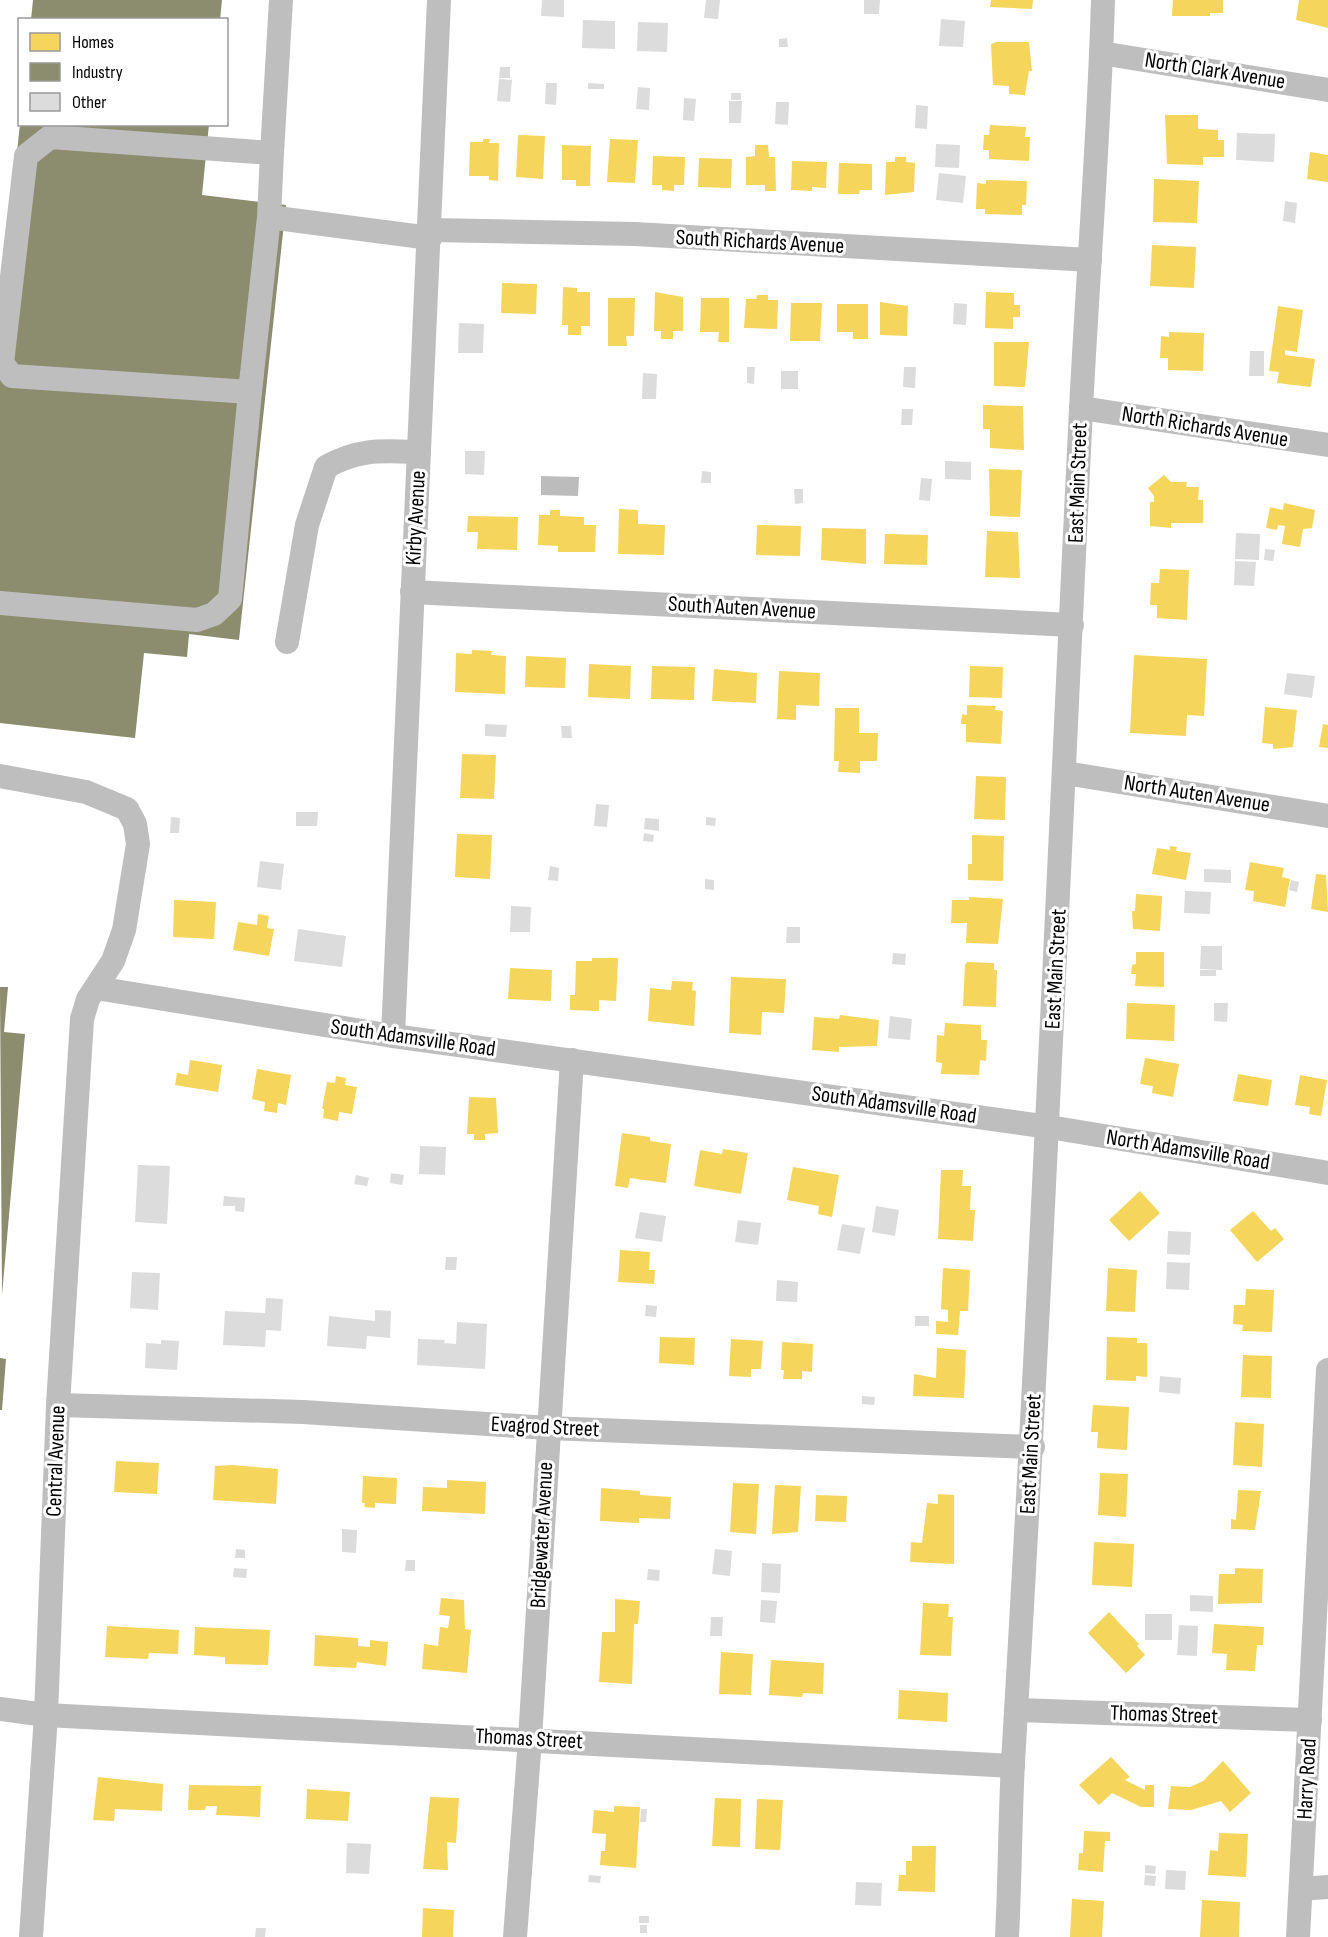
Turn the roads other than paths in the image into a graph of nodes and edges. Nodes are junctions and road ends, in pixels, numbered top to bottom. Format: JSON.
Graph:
{"nodes":[{"id":1,"x":281,"y":0,"type":"edge"},
{"id":2,"x":439,"y":0,"type":"edge"},
{"id":3,"x":1103,"y":0,"type":"edge"},
{"id":4,"x":1101,"y":53,"type":"junction"},
{"id":5,"x":1328,"y":90,"type":"edge"},
{"id":6,"x":272,"y":153,"type":"junction"},
{"id":7,"x":268,"y":217,"type":"junction"},
{"id":8,"x":430,"y":234,"type":"junction"},
{"id":9,"x":1090,"y":260,"type":"junction"},
{"id":10,"x":250,"y":392,"type":"junction"},
{"id":11,"x":1081,"y":408,"type":"junction"},
{"id":12,"x":1328,"y":445,"type":"edge"},
{"id":13,"x":419,"y":452,"type":"junction"},
{"id":14,"x":412,"y":592,"type":"junction"},
{"id":15,"x":0,"y":603,"type":"edge"},
{"id":16,"x":1072,"y":625,"type":"junction"},
{"id":17,"x":287,"y":642,"type":"dead end"},
{"id":18,"x":1065,"y":773,"type":"junction"},
{"id":19,"x":0,"y":777,"type":"edge"},
{"id":20,"x":1328,"y":816,"type":"edge"},
{"id":21,"x":96,"y":988,"type":"junction"},
{"id":22,"x":393,"y":1036,"type":"junction"},
{"id":23,"x":572,"y":1060,"type":"junction"},
{"id":24,"x":1048,"y":1127,"type":"junction"},
{"id":25,"x":1328,"y":1173,"type":"edge"},
{"id":26,"x":1328,"y":1370,"type":"edge"},
{"id":27,"x":58,"y":1406,"type":"junction"},
{"id":28,"x":548,"y":1428,"type":"junction"},
{"id":29,"x":1033,"y":1446,"type":"junction"},
{"id":30,"x":1322,"y":1601,"type":"edge"},
{"id":31,"x":0,"y":1709,"type":"edge"},
{"id":32,"x":1017,"y":1710,"type":"junction"},
{"id":33,"x":45,"y":1715,"type":"junction"},
{"id":34,"x":1310,"y":1720,"type":"junction"},
{"id":35,"x":530,"y":1739,"type":"junction"},
{"id":36,"x":1013,"y":1766,"type":"junction"},
{"id":37,"x":1328,"y":1887,"type":"edge"},
{"id":38,"x":1300,"y":1889,"type":"junction"},
{"id":39,"x":31,"y":1937,"type":"edge"},
{"id":40,"x":515,"y":1937,"type":"edge"},
{"id":41,"x":1007,"y":1937,"type":"edge"},
{"id":42,"x":1298,"y":1937,"type":"edge"}],
"edges":[{"from":1,"to":6,"type":"street"},
{"from":2,"to":8,"type":"street","name":"Kirby Avenue"},
{"from":3,"to":4,"type":"street","name":"East Main Street"},
{"from":4,"to":5,"type":"street","name":"North Clark Avenue"},
{"from":4,"to":9,"type":"street","name":"East Main Street"},
{"from":6,"to":7,"type":"street"},
{"from":6,"to":10,"type":"street"},
{"from":7,"to":8,"type":"street","name":"South Richards Avenue"},
{"from":7,"to":10,"type":"street"},
{"from":8,"to":9,"type":"street","name":"South Richards Avenue"},
{"from":8,"to":13,"type":"street","name":"Kirby Avenue"},
{"from":9,"to":11,"type":"street","name":"East Main Street"},
{"from":10,"to":15,"type":"street"},
{"from":11,"to":12,"type":"street","name":"North Richards Avenue"},
{"from":11,"to":16,"type":"street","name":"East Main Street"},
{"from":13,"to":14,"type":"street","name":"Kirby Avenue"},
{"from":13,"to":17,"type":"street"},
{"from":14,"to":16,"type":"street","name":"South Auten Avenue"},
{"from":14,"to":22,"type":"street","name":"Kirby Avenue"},
{"from":16,"to":18,"type":"street","name":"East Main Street"},
{"from":18,"to":20,"type":"street","name":"North Auten Avenue"},
{"from":18,"to":24,"type":"street","name":"East Main Street"},
{"from":19,"to":21,"type":"street"},
{"from":21,"to":22,"type":"street","name":"South Adamsville Road"},
{"from":21,"to":27,"type":"street","name":"Central Avenue"},
{"from":22,"to":23,"type":"street","name":"South Adamsville Road"},
{"from":23,"to":24,"type":"street","name":"South Adamsville Road"},
{"from":23,"to":28,"type":"street","name":"Bridgewater Avenue"},
{"from":24,"to":25,"type":"street","name":"North Adamsville Road"},
{"from":24,"to":29,"type":"street","name":"East Main Street"},
{"from":26,"to":30,"type":"street","name":"Harry Road"},
{"from":27,"to":28,"type":"street","name":"Evagrod Street"},
{"from":27,"to":33,"type":"street","name":"Central Avenue"},
{"from":28,"to":29,"type":"street","name":"Evagrod Street"},
{"from":28,"to":35,"type":"street","name":"Bridgewater Avenue"},
{"from":29,"to":32,"type":"street","name":"East Main Street"},
{"from":30,"to":34,"type":"street","name":"Harry Road"},
{"from":31,"to":33,"type":"street","name":"Thomas Street"},
{"from":32,"to":34,"type":"street","name":"Thomas Street"},
{"from":32,"to":36,"type":"street","name":"East Main Street"},
{"from":33,"to":35,"type":"street","name":"Thomas Street"},
{"from":33,"to":39,"type":"street","name":"Central Avenue"},
{"from":34,"to":38,"type":"street","name":"Harry Road"},
{"from":35,"to":36,"type":"street","name":"Thomas Street"},
{"from":35,"to":40,"type":"street","name":"Bridgewater Avenue"},
{"from":36,"to":41,"type":"street","name":"East Main Street"},
{"from":37,"to":38,"type":"street"},
{"from":38,"to":42,"type":"street","name":"Harry Road"}]}
